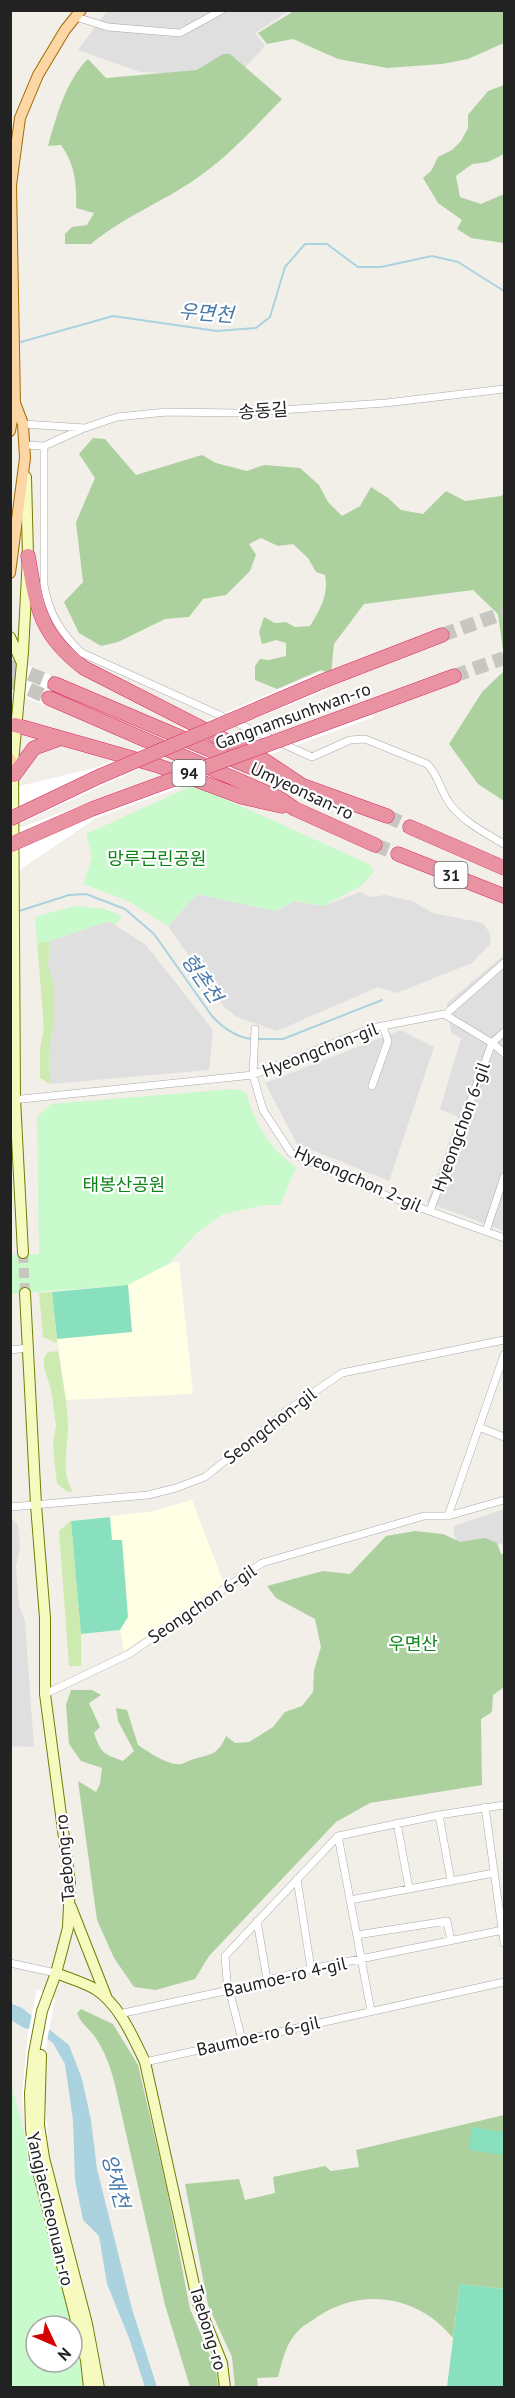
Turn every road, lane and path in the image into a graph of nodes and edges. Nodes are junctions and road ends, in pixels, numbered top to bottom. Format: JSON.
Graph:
{"nodes":[{"id":1,"x":222,"y":10,"type":"edge"},
{"id":2,"x":78,"y":14,"type":"edge"},
{"id":3,"x":504,"y":389,"type":"edge"},
{"id":4,"x":13,"y":407,"type":"edge"},
{"id":5,"x":23,"y":424,"type":"junction"},
{"id":6,"x":85,"y":428,"type":"junction"},
{"id":7,"x":10,"y":431,"type":"edge"},
{"id":8,"x":25,"y":445,"type":"junction"},
{"id":9,"x":44,"y":446,"type":"junction"},
{"id":10,"x":25,"y":458,"type":"junction"},
{"id":11,"x":28,"y":556,"type":"junction"},
{"id":12,"x":10,"y":573,"type":"edge"},
{"id":13,"x":442,"y":635,"type":"tunnel mouth"},
{"id":14,"x":10,"y":637,"type":"edge"},
{"id":15,"x":21,"y":661,"type":"junction"},
{"id":16,"x":454,"y":676,"type":"tunnel mouth"},
{"id":17,"x":55,"y":684,"type":"tunnel mouth"},
{"id":18,"x":49,"y":698,"type":"tunnel mouth"},
{"id":19,"x":13,"y":724,"type":"edge"},
{"id":20,"x":59,"y":739,"type":"junction"},
{"id":21,"x":12,"y":765,"type":"edge"},
{"id":22,"x":306,"y":788,"type":"junction"},
{"id":23,"x":295,"y":809,"type":"junction"},
{"id":24,"x":387,"y":816,"type":"tunnel mouth"},
{"id":25,"x":10,"y":819,"type":"edge"},
{"id":26,"x":410,"y":826,"type":"tunnel mouth"},
{"id":27,"x":10,"y":844,"type":"edge"},
{"id":28,"x":504,"y":844,"type":"edge"},
{"id":29,"x":375,"y":845,"type":"tunnel mouth"},
{"id":30,"x":398,"y":854,"type":"tunnel mouth"},
{"id":31,"x":504,"y":868,"type":"edge"},
{"id":32,"x":504,"y":896,"type":"edge"},
{"id":33,"x":503,"y":967,"type":"edge"},
{"id":34,"x":446,"y":1014,"type":"junction"},
{"id":35,"x":383,"y":1026,"type":"junction"},
{"id":36,"x":255,"y":1029,"type":"dead end"},
{"id":37,"x":504,"y":1032,"type":"edge"},
{"id":38,"x":492,"y":1043,"type":"junction"},
{"id":39,"x":504,"y":1053,"type":"edge"},
{"id":40,"x":254,"y":1075,"type":"junction"},
{"id":41,"x":372,"y":1086,"type":"dead end"},
{"id":42,"x":13,"y":1100,"type":"edge"},
{"id":43,"x":504,"y":1177,"type":"edge"},
{"id":44,"x":430,"y":1211,"type":"junction"},
{"id":45,"x":486,"y":1231,"type":"junction"},
{"id":46,"x":504,"y":1238,"type":"edge"},
{"id":47,"x":23,"y":1253,"type":"tunnel mouth"},
{"id":48,"x":25,"y":1293,"type":"tunnel mouth"},
{"id":49,"x":504,"y":1340,"type":"edge"},
{"id":50,"x":28,"y":1348,"type":"junction"},
{"id":51,"x":10,"y":1350,"type":"edge"},
{"id":52,"x":504,"y":1355,"type":"edge"},
{"id":53,"x":479,"y":1427,"type":"junction"},
{"id":54,"x":504,"y":1437,"type":"edge"},
{"id":55,"x":504,"y":1500,"type":"edge"},
{"id":56,"x":36,"y":1505,"type":"junction"},
{"id":57,"x":10,"y":1507,"type":"edge"},
{"id":58,"x":447,"y":1516,"type":"junction"},
{"id":59,"x":45,"y":1694,"type":"junction"},
{"id":60,"x":504,"y":1805,"type":"edge"},
{"id":61,"x":485,"y":1807,"type":"junction"},
{"id":62,"x":438,"y":1815,"type":"junction"},
{"id":63,"x":397,"y":1823,"type":"junction"},
{"id":64,"x":338,"y":1836,"type":"junction"},
{"id":65,"x":494,"y":1873,"type":"junction"},
{"id":66,"x":297,"y":1879,"type":"junction"},
{"id":67,"x":451,"y":1881,"type":"junction"},
{"id":68,"x":409,"y":1888,"type":"junction"},
{"id":69,"x":350,"y":1900,"type":"junction"},
{"id":70,"x":70,"y":1904,"type":"junction"},
{"id":71,"x":258,"y":1922,"type":"junction"},
{"id":72,"x":502,"y":1930,"type":"junction"},
{"id":73,"x":357,"y":1935,"type":"junction"},
{"id":74,"x":451,"y":1941,"type":"junction"},
{"id":75,"x":504,"y":1943,"type":"edge"},
{"id":76,"x":362,"y":1960,"type":"junction"},
{"id":77,"x":10,"y":1963,"type":"edge"},
{"id":78,"x":311,"y":1969,"type":"junction"},
{"id":79,"x":56,"y":1973,"type":"junction"},
{"id":80,"x":267,"y":1979,"type":"junction"},
{"id":81,"x":504,"y":1982,"type":"edge"},
{"id":82,"x":229,"y":1990,"type":"junction"},
{"id":83,"x":108,"y":2002,"type":"junction"},
{"id":84,"x":371,"y":2011,"type":"junction"},
{"id":85,"x":119,"y":2014,"type":"junction"},
{"id":86,"x":242,"y":2040,"type":"junction"},
{"id":87,"x":145,"y":2062,"type":"junction"},
{"id":88,"x":40,"y":2159,"type":"junction"},
{"id":89,"x":89,"y":2388,"type":"edge"},
{"id":90,"x":99,"y":2388,"type":"edge"},
{"id":91,"x":225,"y":2388,"type":"edge"}],
"edges":[{"from":1,"to":2,"type":"street"},
{"from":2,"to":4,"type":"main road"},
{"from":3,"to":6,"type":"street","name":"송동길"},
{"from":4,"to":5,"type":"main road"},
{"from":4,"to":7,"type":"main road"},
{"from":5,"to":6,"type":"street","name":"송동길"},
{"from":5,"to":8,"type":"main road"},
{"from":6,"to":9,"type":"street"},
{"from":8,"to":9,"type":"street"},
{"from":8,"to":10,"type":"main road"},
{"from":9,"to":28,"type":"street"},
{"from":10,"to":11,"type":"street"},
{"from":10,"to":12,"type":"main road"},
{"from":11,"to":15,"type":"street"},
{"from":11,"to":22,"type":"highway"},
{"from":13,"to":25,"type":"highway","name":"Gangnamsunhwan-ro","number":"94","bridge":true},
{"from":14,"to":15,"type":"street"},
{"from":15,"to":19,"type":"street"},
{"from":16,"to":27,"type":"highway","name":"Gangnamsunhwan-ro","number":"94","bridge":true},
{"from":17,"to":22,"type":"highway","name":"Umyeonsan-ro"},
{"from":18,"to":23,"type":"highway","name":"Umyeonsan-ro"},
{"from":19,"to":20,"type":"highway"},
{"from":19,"to":21,"type":"street"},
{"from":20,"to":21,"type":"highway"},
{"from":20,"to":23,"type":"highway"},
{"from":21,"to":42,"type":"street"},
{"from":22,"to":24,"type":"highway","name":"Umyeonsan-ro"},
{"from":23,"to":29,"type":"highway","name":"Umyeonsan-ro"},
{"from":26,"to":31,"type":"highway","number":"31"},
{"from":30,"to":32,"type":"highway","number":"31"},
{"from":33,"to":34,"type":"street"},
{"from":34,"to":35,"type":"street","name":"Hyeongchon-gil"},
{"from":34,"to":38,"type":"street"},
{"from":35,"to":40,"type":"street","name":"Hyeongchon-gil"},
{"from":35,"to":41,"type":"street"},
{"from":36,"to":40,"type":"street","name":"Hyeongchon 2-gil"},
{"from":37,"to":38,"type":"street"},
{"from":38,"to":39,"type":"street"},
{"from":38,"to":44,"type":"street","name":"Hyeongchon 6-gil"},
{"from":40,"to":42,"type":"street","name":"Hyeongchon-gil"},
{"from":40,"to":44,"type":"street","name":"Hyeongchon 2-gil"},
{"from":42,"to":47,"type":"street"},
{"from":43,"to":45,"type":"street"},
{"from":44,"to":45,"type":"street","name":"Hyeongchon 2-gil"},
{"from":45,"to":46,"type":"street","name":"Hyeongchon 2-gil"},
{"from":48,"to":50,"type":"street","name":"Taebong-ro"},
{"from":49,"to":56,"type":"street","name":"Seongchon-gil"},
{"from":50,"to":51,"type":"street"},
{"from":50,"to":56,"type":"street","name":"Taebong-ro"},
{"from":52,"to":53,"type":"street"},
{"from":53,"to":54,"type":"street"},
{"from":53,"to":58,"type":"street"},
{"from":55,"to":58,"type":"street","name":"Seongchon 6-gil"},
{"from":56,"to":57,"type":"street","name":"Seongchon-gil"},
{"from":56,"to":59,"type":"street","name":"Taebong-ro"},
{"from":58,"to":59,"type":"street","name":"Seongchon 6-gil"},
{"from":59,"to":70,"type":"street","name":"Taebong-ro"},
{"from":60,"to":61,"type":"street"},
{"from":61,"to":62,"type":"street"},
{"from":61,"to":65,"type":"street"},
{"from":62,"to":63,"type":"street"},
{"from":62,"to":67,"type":"street"},
{"from":63,"to":64,"type":"street"},
{"from":63,"to":68,"type":"street"},
{"from":64,"to":66,"type":"street"},
{"from":64,"to":69,"type":"street"},
{"from":65,"to":67,"type":"street"},
{"from":65,"to":72,"type":"street"},
{"from":66,"to":71,"type":"street"},
{"from":66,"to":78,"type":"street"},
{"from":67,"to":68,"type":"street"},
{"from":68,"to":69,"type":"street"},
{"from":69,"to":73,"type":"street"},
{"from":70,"to":79,"type":"street","name":"Taebong-ro"},
{"from":70,"to":83,"type":"street"},
{"from":71,"to":80,"type":"street"},
{"from":71,"to":82,"type":"street"},
{"from":72,"to":74,"type":"street","name":"Baumoe-ro 4-gil"},
{"from":72,"to":75,"type":"street"},
{"from":73,"to":74,"type":"street","name":"Baumoe-ro 4-gil"},
{"from":73,"to":76,"type":"street"},
{"from":74,"to":76,"type":"street","name":"Baumoe-ro 4-gil"},
{"from":76,"to":78,"type":"street","name":"Baumoe-ro 4-gil"},
{"from":76,"to":84,"type":"street"},
{"from":77,"to":79,"type":"street"},
{"from":78,"to":80,"type":"street","name":"Baumoe-ro 4-gil"},
{"from":79,"to":83,"type":"street","name":"Taebong-ro"},
{"from":79,"to":88,"type":"street","name":"Yangjaecheonuan-ro"},
{"from":80,"to":82,"type":"street","name":"Baumoe-ro 4-gil"},
{"from":81,"to":84,"type":"street","name":"Baumoe-ro 6-gil"},
{"from":82,"to":85,"type":"street","name":"Baumoe-ro 4-gil"},
{"from":82,"to":86,"type":"street"},
{"from":83,"to":85,"type":"street","name":"Taebong-ro"},
{"from":84,"to":86,"type":"street","name":"Baumoe-ro 6-gil"},
{"from":85,"to":87,"type":"street","name":"Taebong-ro"},
{"from":86,"to":87,"type":"street","name":"Baumoe-ro 6-gil"},
{"from":87,"to":91,"type":"street","name":"Taebong-ro"},
{"from":88,"to":89,"type":"street","name":"Yangjaecheonuan-ro"},
{"from":88,"to":90,"type":"street","name":"Yangjaecheonuan-ro"}]}
